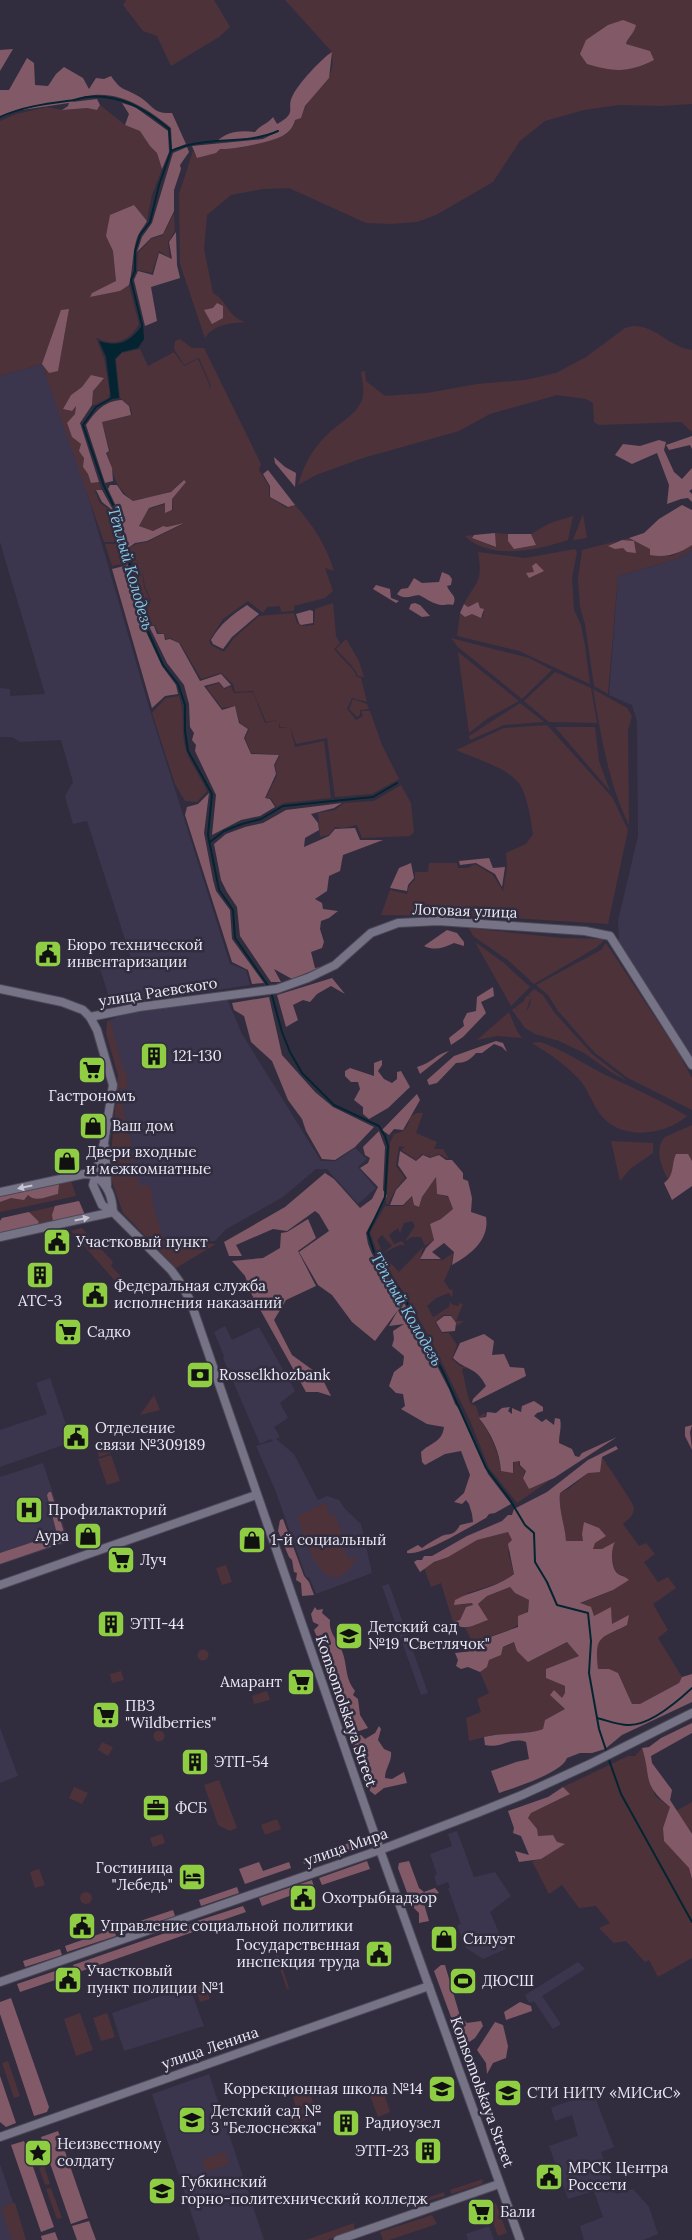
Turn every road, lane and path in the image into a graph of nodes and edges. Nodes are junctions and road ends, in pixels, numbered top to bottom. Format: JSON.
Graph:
{"nodes":[{"id":1,"x":0,"y":989,"type":"edge"},
{"id":2,"x":265,"y":991,"type":"joint"},
{"id":3,"x":90,"y":1017,"type":"junction"},
{"id":4,"x":692,"y":1065,"type":"edge"},
{"id":5,"x":104,"y":1142,"type":"junction"},
{"id":6,"x":95,"y":1175,"type":"junction"},
{"id":7,"x":107,"y":1185,"type":"junction"},
{"id":8,"x":0,"y":1192,"type":"edge"},
{"id":9,"x":113,"y":1212,"type":"junction"},
{"id":10,"x":0,"y":1237,"type":"edge"},
{"id":11,"x":256,"y":1495,"type":"junction"},
{"id":12,"x":0,"y":1585,"type":"edge"},
{"id":13,"x":692,"y":1713,"type":"edge"},
{"id":14,"x":380,"y":1850,"type":"junction"},
{"id":15,"x":0,"y":1982,"type":"edge"},
{"id":16,"x":429,"y":1986,"type":"junction"},
{"id":17,"x":0,"y":2137,"type":"edge"},
{"id":18,"x":500,"y":2184,"type":"junction"},
{"id":19,"x":338,"y":2240,"type":"edge"},
{"id":20,"x":520,"y":2240,"type":"edge"}],
"edges":[{"from":1,"to":3,"type":"main road","name":"улица Раевского"},
{"from":2,"to":3,"type":"main road","name":"улица Раевского"},
{"from":2,"to":4,"type":"main road","name":"Логовая улица"},
{"from":3,"to":5,"type":"main road"},
{"from":5,"to":6,"type":"main road"},
{"from":5,"to":7,"type":"main road"},
{"from":6,"to":7,"type":"main road"},
{"from":6,"to":8,"type":"main road","one_way":true},
{"from":6,"to":9,"type":"main road","name":"Komsomolskaya Street"},
{"from":7,"to":9,"type":"main road"},
{"from":10,"to":9,"type":"main road","one_way":true},
{"from":9,"to":11,"type":"main road","name":"Komsomolskaya Street"},
{"from":11,"to":12,"type":"main road"},
{"from":11,"to":14,"type":"main road","name":"Komsomolskaya Street"},
{"from":13,"to":14,"type":"main road","name":"улица Мира"},
{"from":14,"to":15,"type":"main road","name":"улица Мира"},
{"from":14,"to":16,"type":"main road","name":"Komsomolskaya Street"},
{"from":16,"to":17,"type":"main road","name":"улица Ленина"},
{"from":16,"to":18,"type":"main road","name":"Komsomolskaya Street"},
{"from":18,"to":19,"type":"main road"},
{"from":18,"to":20,"type":"main road","name":"Komsomolskaya Street"}]}
